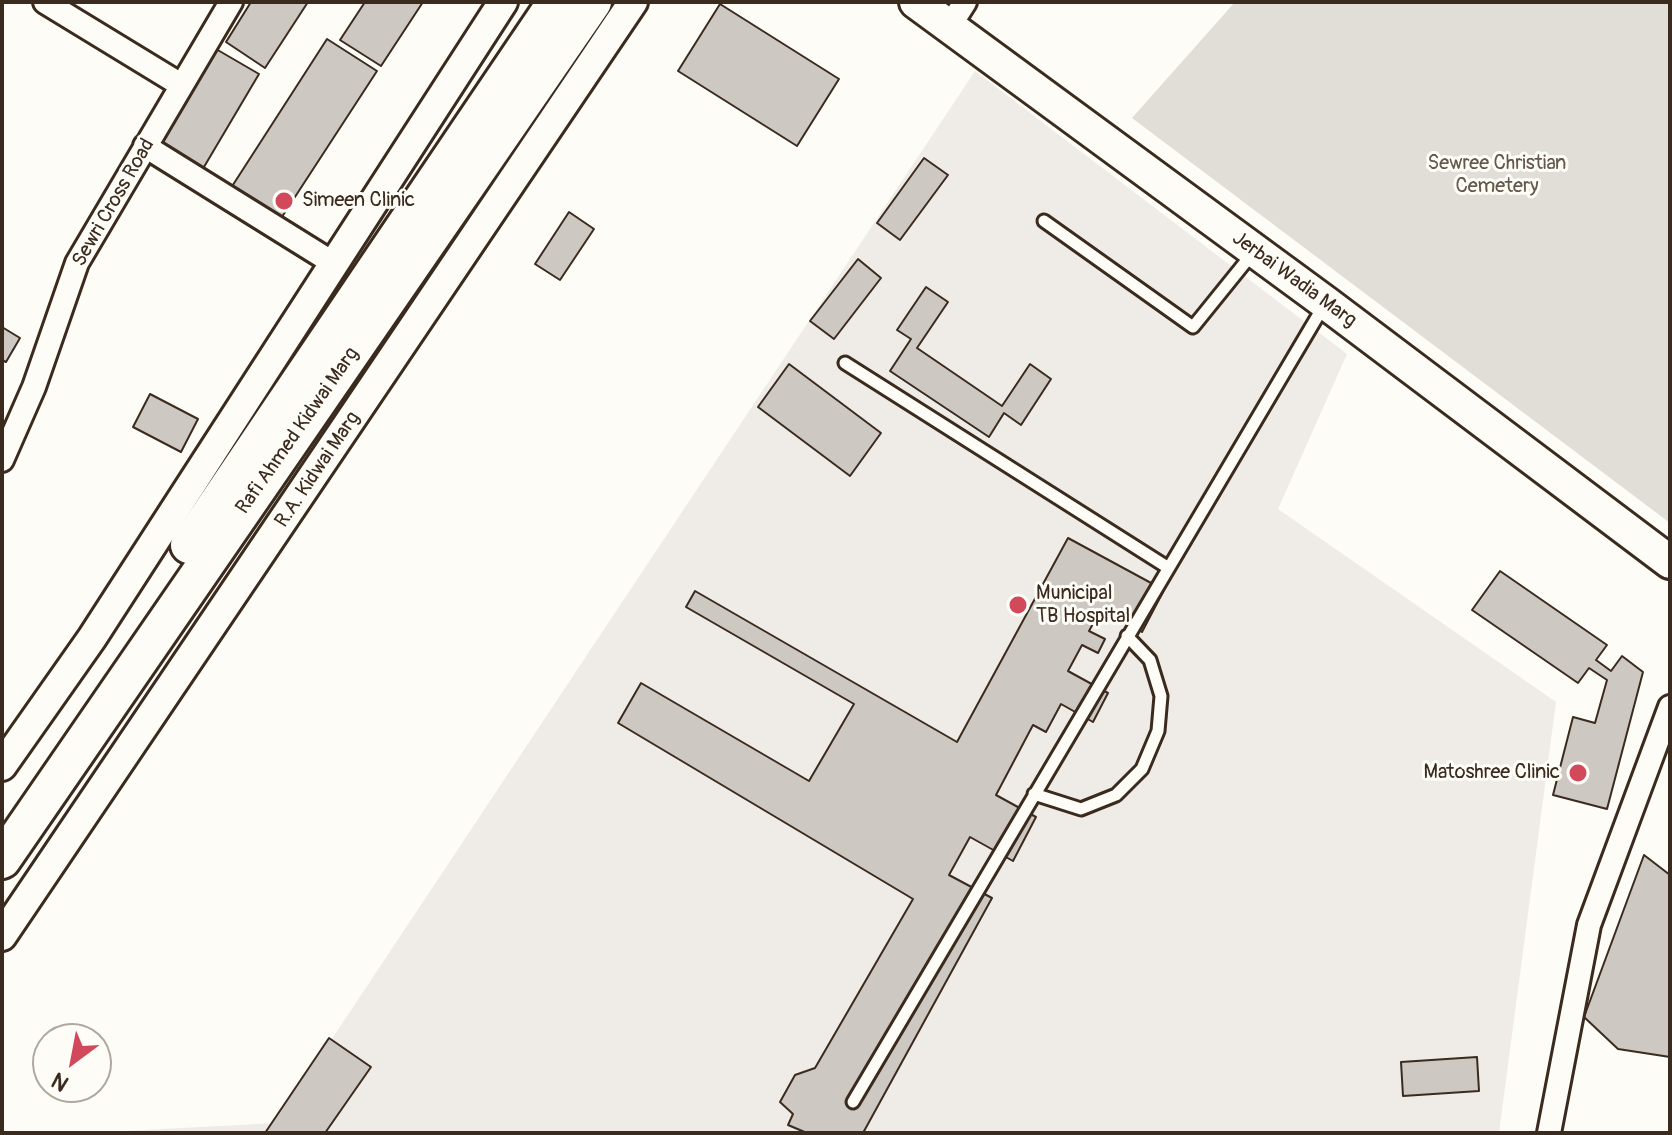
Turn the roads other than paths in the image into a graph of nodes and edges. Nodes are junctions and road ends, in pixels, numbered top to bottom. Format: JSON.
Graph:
{"nodes":[{"id":1,"x":45,"y":2,"type":"edge"},
{"id":2,"x":231,"y":2,"type":"edge"},
{"id":3,"x":503,"y":2,"type":"edge"},
{"id":4,"x":556,"y":2,"type":"edge"},
{"id":5,"x":593,"y":2,"type":"edge"},
{"id":6,"x":633,"y":2,"type":"edge"},
{"id":7,"x":916,"y":2,"type":"edge"},
{"id":8,"x":957,"y":14,"type":"edge"},
{"id":9,"x":181,"y":85,"type":"junction"},
{"id":10,"x":145,"y":146,"type":"junction"},
{"id":11,"x":1044,"y":221,"type":"dead end"},
{"id":12,"x":1255,"y":251,"type":"junction"},
{"id":13,"x":333,"y":263,"type":"junction"},
{"id":14,"x":1326,"y":303,"type":"junction"},
{"id":15,"x":845,"y":363,"type":"dead end"},
{"id":16,"x":2,"y":460,"type":"edge"},
{"id":17,"x":1670,"y":562,"type":"edge"},
{"id":18,"x":1167,"y":567,"type":"junction"},
{"id":19,"x":1127,"y":636,"type":"junction"},
{"id":20,"x":1670,"y":707,"type":"edge"},
{"id":21,"x":2,"y":766,"type":"edge"},
{"id":22,"x":1034,"y":794,"type":"junction"},
{"id":23,"x":2,"y":822,"type":"edge"},
{"id":24,"x":2,"y":860,"type":"edge"},
{"id":25,"x":2,"y":936,"type":"edge"},
{"id":26,"x":853,"y":1102,"type":"dead end"},
{"id":27,"x":1549,"y":1133,"type":"edge"}],
"edges":[{"from":1,"to":9,"type":"street"},
{"from":2,"to":9,"type":"street","name":"Sewri Cross Road"},
{"from":3,"to":13,"type":"street"},
{"from":4,"to":23,"type":"main road"},
{"from":5,"to":24,"type":"main road","name":"Rafi Ahmed Kidwai Marg"},
{"from":6,"to":25,"type":"street","name":"R.A. Kidwai Marg"},
{"from":7,"to":8,"type":"main road","name":"Jerbai Wadia Marg"},
{"from":8,"to":12,"type":"main road","name":"Jerbai Wadia Marg"},
{"from":9,"to":10,"type":"street","name":"Sewri Cross Road"},
{"from":10,"to":13,"type":"street"},
{"from":10,"to":16,"type":"street","name":"Sewri Cross Road"},
{"from":11,"to":12,"type":"lane"},
{"from":12,"to":14,"type":"main road","name":"Jerbai Wadia Marg"},
{"from":13,"to":21,"type":"street"},
{"from":14,"to":17,"type":"main road","name":"Jerbai Wadia Marg"},
{"from":14,"to":18,"type":"lane"},
{"from":15,"to":18,"type":"lane"},
{"from":18,"to":19,"type":"lane"},
{"from":19,"to":22,"type":"lane"},
{"from":19,"to":22,"type":"lane"},
{"from":20,"to":27,"type":"street"},
{"from":22,"to":26,"type":"lane"}]}
